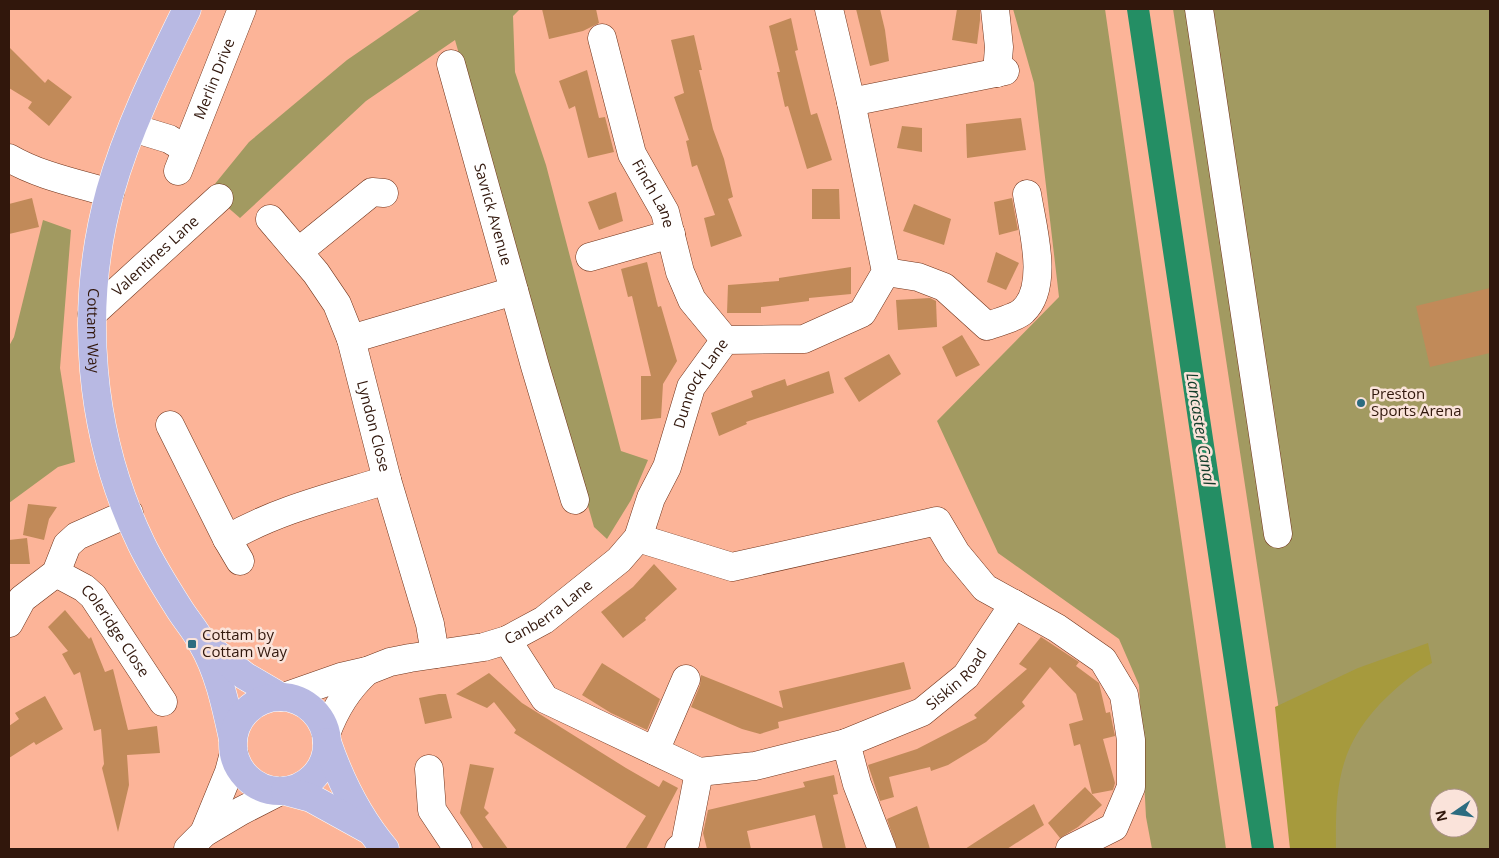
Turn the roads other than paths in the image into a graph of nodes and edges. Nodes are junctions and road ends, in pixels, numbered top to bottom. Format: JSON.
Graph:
{"nodes":[{"id":1,"x":187,"y":9,"type":"edge"},
{"id":2,"x":242,"y":9,"type":"edge"},
{"id":3,"x":829,"y":9,"type":"edge"},
{"id":4,"x":995,"y":9,"type":"edge"},
{"id":5,"x":1199,"y":9,"type":"edge"},
{"id":6,"x":602,"y":38,"type":"dead end"},
{"id":7,"x":451,"y":64,"type":"dead end"},
{"id":8,"x":852,"y":102,"type":"junction"},
{"id":9,"x":132,"y":128,"type":"junction"},
{"id":10,"x":9,"y":158,"type":"edge"},
{"id":11,"x":110,"y":193,"type":"junction"},
{"id":12,"x":384,"y":193,"type":"dead end"},
{"id":13,"x":1027,"y":194,"type":"dead end"},
{"id":14,"x":219,"y":198,"type":"dead end"},
{"id":15,"x":270,"y":220,"type":"dead end"},
{"id":16,"x":671,"y":234,"type":"junction"},
{"id":17,"x":298,"y":252,"type":"junction"},
{"id":18,"x":590,"y":257,"type":"dead end"},
{"id":19,"x":886,"y":272,"type":"junction"},
{"id":20,"x":514,"y":291,"type":"junction"},
{"id":21,"x":92,"y":314,"type":"junction"},
{"id":22,"x":351,"y":338,"type":"junction"},
{"id":23,"x":725,"y":340,"type":"junction"},
{"id":24,"x":170,"y":425,"type":"dead end"},
{"id":25,"x":667,"y":467,"type":"joint"},
{"id":26,"x":387,"y":480,"type":"junction"},
{"id":27,"x":575,"y":500,"type":"dead end"},
{"id":28,"x":129,"y":513,"type":"junction"},
{"id":29,"x":1278,"y":534,"type":"dead end"},
{"id":30,"x":638,"y":538,"type":"junction"},
{"id":31,"x":56,"y":573,"type":"junction"},
{"id":32,"x":1014,"y":604,"type":"junction"},
{"id":33,"x":9,"y":623,"type":"edge"},
{"id":34,"x":507,"y":640,"type":"junction"},
{"id":35,"x":203,"y":644,"type":"junction"},
{"id":36,"x":435,"y":654,"type":"junction"},
{"id":37,"x":367,"y":671,"type":"junction"},
{"id":38,"x":686,"y":679,"type":"dead end"},
{"id":39,"x":283,"y":697,"type":"junction"},
{"id":40,"x":163,"y":702,"type":"dead end"},
{"id":41,"x":326,"y":738,"type":"junction"},
{"id":42,"x":846,"y":742,"type":"junction"},
{"id":43,"x":234,"y":746,"type":"junction"},
{"id":44,"x":655,"y":751,"type":"junction"},
{"id":45,"x":429,"y":769,"type":"dead end"},
{"id":46,"x":698,"y":772,"type":"junction"},
{"id":47,"x":283,"y":791,"type":"junction"},
{"id":48,"x":377,"y":840,"type":"edge"},
{"id":49,"x":196,"y":841,"type":"edge"},
{"id":50,"x":458,"y":849,"type":"edge"},
{"id":51,"x":679,"y":849,"type":"edge"},
{"id":52,"x":882,"y":849,"type":"edge"},
{"id":53,"x":1070,"y":849,"type":"edge"}],
"edges":[{"from":1,"to":9,"type":"main road","name":"Cottam Way"},
{"from":2,"to":9,"type":"street","name":"Merlin Drive"},
{"from":3,"to":8,"type":"street"},
{"from":4,"to":8,"type":"street"},
{"from":5,"to":29,"type":"street"},
{"from":6,"to":16,"type":"street","name":"Finch Lane"},
{"from":7,"to":20,"type":"street","name":"Savrick Avenue"},
{"from":8,"to":19,"type":"street"},
{"from":9,"to":11,"type":"main road","name":"Cottam Way"},
{"from":10,"to":11,"type":"street"},
{"from":11,"to":21,"type":"main road","name":"Cottam Way"},
{"from":12,"to":17,"type":"street"},
{"from":13,"to":19,"type":"street"},
{"from":14,"to":21,"type":"street","name":"Valentines Lane"},
{"from":15,"to":17,"type":"street","name":"Lyndon Close"},
{"from":16,"to":18,"type":"street"},
{"from":16,"to":23,"type":"street","name":"Finch Lane"},
{"from":17,"to":22,"type":"street","name":"Lyndon Close"},
{"from":19,"to":23,"type":"street","name":"Dunnock Lane"},
{"from":20,"to":22,"type":"street"},
{"from":20,"to":27,"type":"street","name":"Savrick Avenue"},
{"from":21,"to":28,"type":"main road","name":"Cottam Way"},
{"from":22,"to":26,"type":"street","name":"Lyndon Close"},
{"from":23,"to":25,"type":"street","name":"Dunnock Lane"},
{"from":24,"to":26,"type":"street"},
{"from":25,"to":30,"type":"street","name":"Canberra Lane"},
{"from":26,"to":36,"type":"street","name":"Lyndon Close"},
{"from":28,"to":31,"type":"street"},
{"from":28,"to":35,"type":"main road","name":"Cottam Way"},
{"from":30,"to":32,"type":"street"},
{"from":30,"to":34,"type":"street","name":"Canberra Lane"},
{"from":31,"to":33,"type":"street"},
{"from":31,"to":40,"type":"street","name":"Coleridge Close"},
{"from":32,"to":42,"type":"street","name":"Siskin Road"},
{"from":32,"to":53,"type":"street"},
{"from":34,"to":36,"type":"street","name":"Canberra Lane"},
{"from":34,"to":44,"type":"street"},
{"from":35,"to":39,"type":"main road","name":"Cottam Way"},
{"from":35,"to":43,"type":"main road","name":"Cottam Way"},
{"from":36,"to":37,"type":"street","name":"Canberra Lane"},
{"from":37,"to":39,"type":"street","name":"Canberra Lane"},
{"from":37,"to":41,"type":"street","name":"Canberra Lane"},
{"from":38,"to":44,"type":"street"},
{"from":39,"to":41,"type":"main road"},
{"from":39,"to":43,"type":"main road"},
{"from":41,"to":47,"type":"main road"},
{"from":41,"to":48,"type":"main road"},
{"from":42,"to":46,"type":"street","name":"Siskin Road"},
{"from":42,"to":52,"type":"street"},
{"from":43,"to":47,"type":"main road"},
{"from":43,"to":49,"type":"street"},
{"from":44,"to":46,"type":"street"},
{"from":45,"to":50,"type":"street"},
{"from":46,"to":51,"type":"street"},
{"from":47,"to":48,"type":"main road"},
{"from":47,"to":49,"type":"street"}]}
